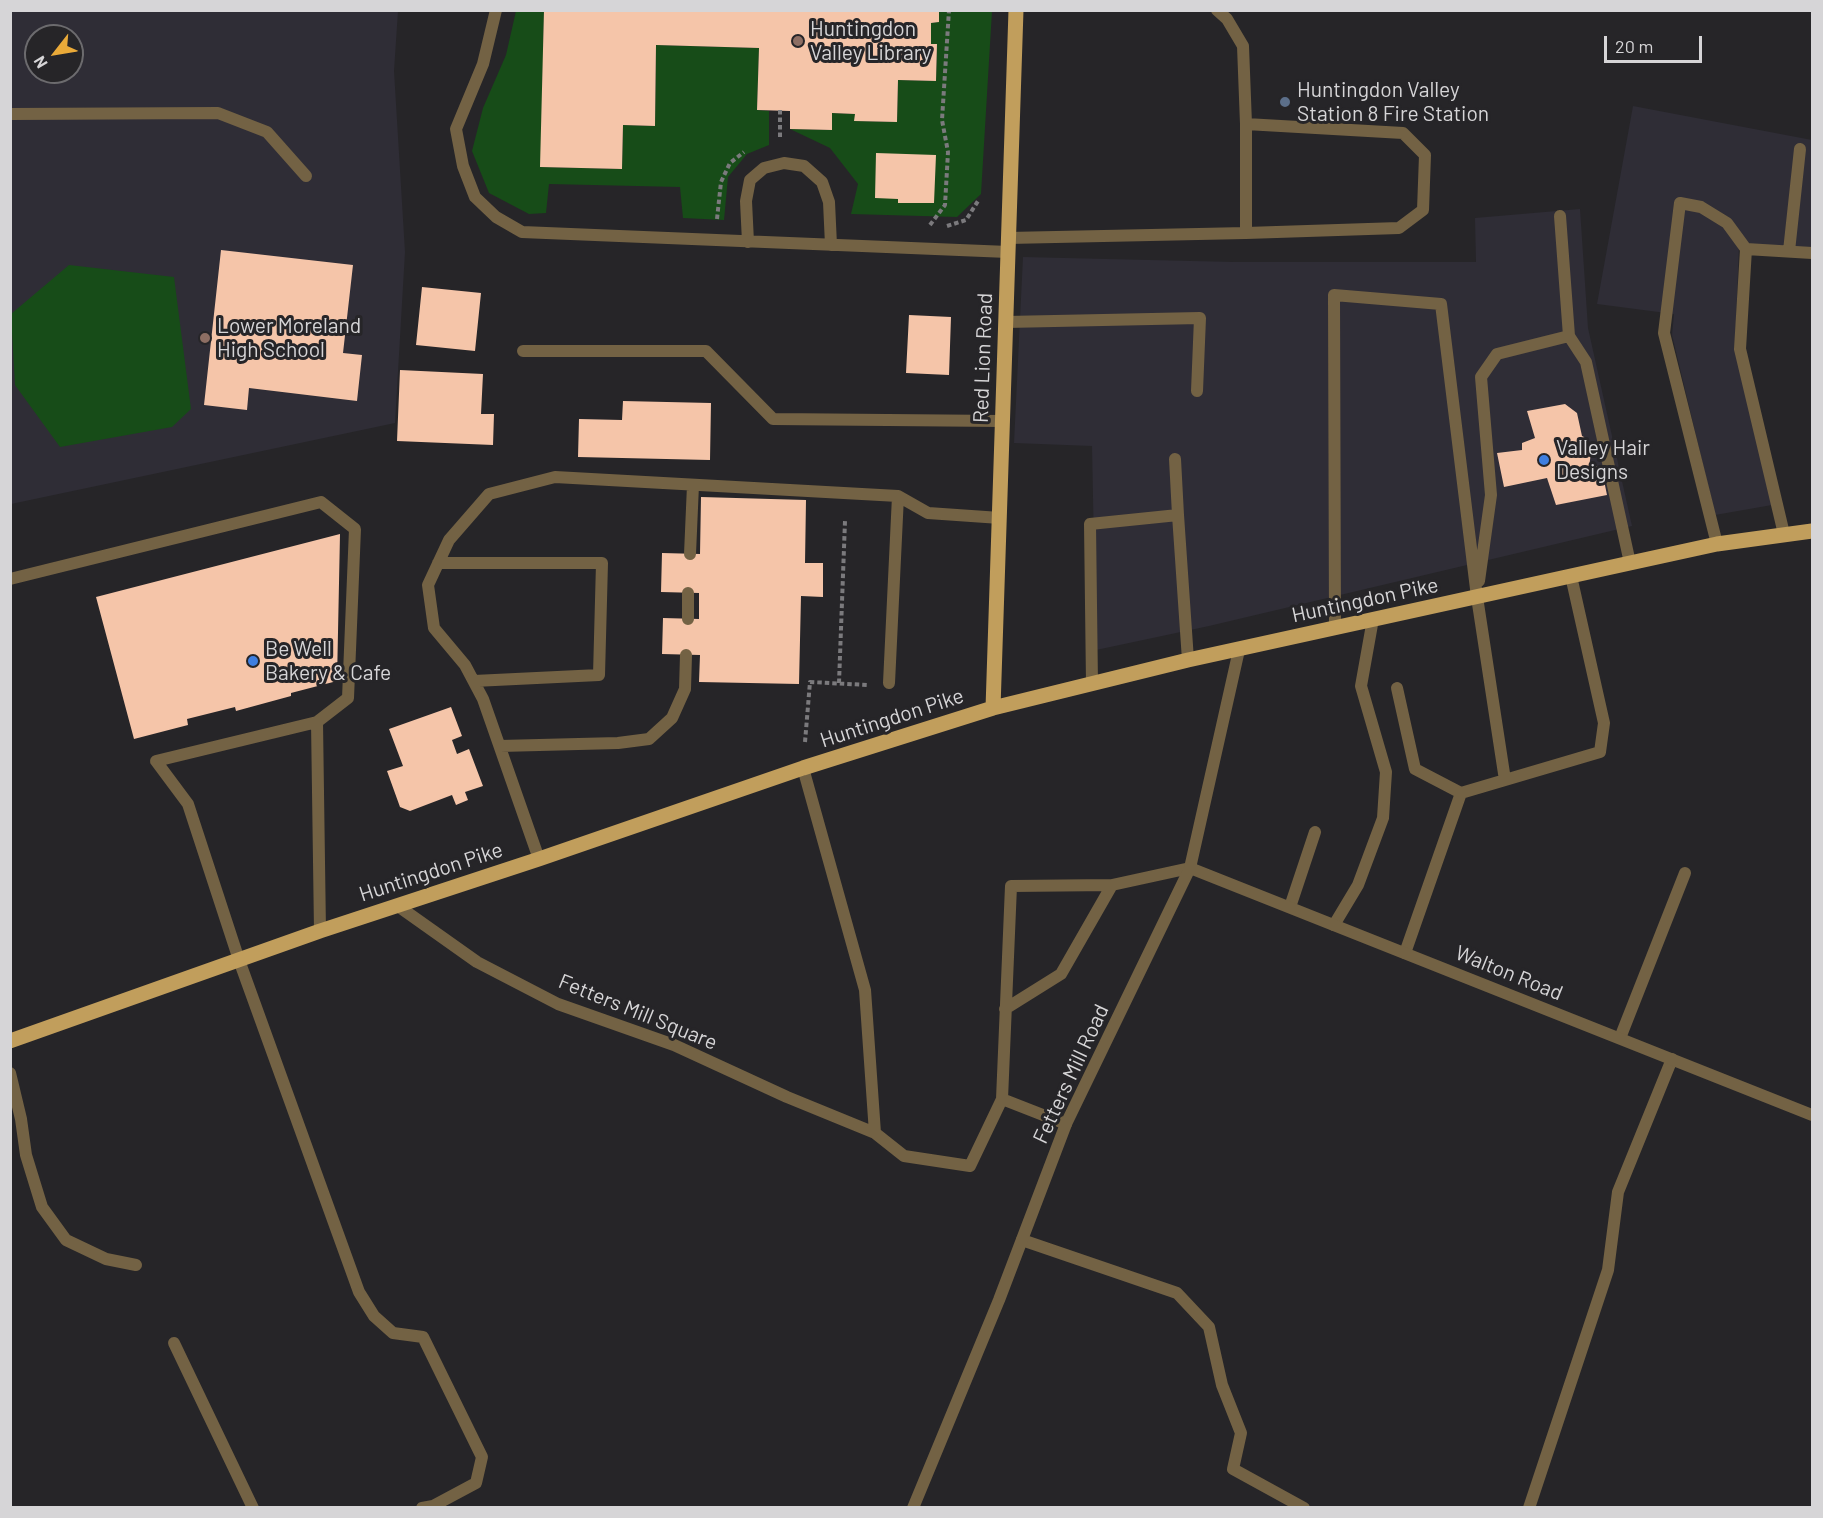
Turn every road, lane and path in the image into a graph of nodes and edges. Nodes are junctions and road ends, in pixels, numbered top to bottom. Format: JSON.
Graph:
{"nodes":[{"id":1,"x":496,"y":10,"type":"edge"},
{"id":2,"x":949,"y":10,"type":"edge"},
{"id":3,"x":1016,"y":10,"type":"edge"},
{"id":4,"x":1216,"y":10,"type":"edge"},
{"id":5,"x":780,"y":110,"type":"dead end"},
{"id":6,"x":10,"y":114,"type":"edge"},
{"id":7,"x":1246,"y":124,"type":"junction"},
{"id":8,"x":780,"y":140,"type":"dead end"},
{"id":9,"x":1800,"y":149,"type":"dead end"},
{"id":10,"x":306,"y":176,"type":"dead end"},
{"id":11,"x":1560,"y":216,"type":"dead end"},
{"id":12,"x":930,"y":225,"type":"dead end"},
{"id":13,"x":1246,"y":233,"type":"junction"},
{"id":14,"x":748,"y":242,"type":"junction"},
{"id":15,"x":831,"y":245,"type":"junction"},
{"id":16,"x":1008,"y":245,"type":"junction"},
{"id":17,"x":1746,"y":249,"type":"junction"},
{"id":18,"x":1789,"y":251,"type":"junction"},
{"id":19,"x":1812,"y":253,"type":"edge"},
{"id":20,"x":1006,"y":322,"type":"junction"},
{"id":21,"x":1569,"y":336,"type":"junction"},
{"id":22,"x":523,"y":351,"type":"dead end"},
{"id":23,"x":1197,"y":392,"type":"dead end"},
{"id":24,"x":1002,"y":421,"type":"junction"},
{"id":25,"x":1175,"y":459,"type":"dead end"},
{"id":26,"x":693,"y":485,"type":"junction"},
{"id":27,"x":898,"y":496,"type":"junction"},
{"id":28,"x":1178,"y":515,"type":"junction"},
{"id":29,"x":1000,"y":518,"type":"junction"},
{"id":30,"x":845,"y":520,"type":"dead end"},
{"id":31,"x":1812,"y":531,"type":"edge"},
{"id":32,"x":1784,"y":534,"type":"junction"},
{"id":33,"x":1717,"y":544,"type":"junction"},
{"id":34,"x":690,"y":554,"type":"dead end"},
{"id":35,"x":438,"y":563,"type":"junction"},
{"id":36,"x":1630,"y":563,"type":"junction"},
{"id":37,"x":1571,"y":576,"type":"junction"},
{"id":38,"x":10,"y":579,"type":"edge"},
{"id":39,"x":688,"y":592,"type":"dead end"},
{"id":40,"x":1477,"y":597,"type":"junction"},
{"id":41,"x":688,"y":619,"type":"dead end"},
{"id":42,"x":1373,"y":619,"type":"junction"},
{"id":43,"x":1335,"y":627,"type":"junction"},
{"id":44,"x":1239,"y":650,"type":"junction"},
{"id":45,"x":686,"y":655,"type":"dead end"},
{"id":46,"x":1188,"y":660,"type":"junction"},
{"id":47,"x":474,"y":681,"type":"junction"},
{"id":48,"x":889,"y":682,"type":"dead end"},
{"id":49,"x":839,"y":683,"type":"junction"},
{"id":50,"x":1092,"y":684,"type":"junction"},
{"id":51,"x":869,"y":685,"type":"dead end"},
{"id":52,"x":1397,"y":688,"type":"dead end"},
{"id":53,"x":993,"y":708,"type":"junction"},
{"id":54,"x":317,"y":722,"type":"junction"},
{"id":55,"x":500,"y":746,"type":"junction"},
{"id":56,"x":804,"y":746,"type":"dead end"},
{"id":57,"x":802,"y":768,"type":"junction"},
{"id":58,"x":1505,"y":780,"type":"junction"},
{"id":59,"x":1461,"y":793,"type":"junction"},
{"id":60,"x":1315,"y":832,"type":"dead end"},
{"id":61,"x":539,"y":859,"type":"junction"},
{"id":62,"x":1190,"y":868,"type":"junction"},
{"id":63,"x":1685,"y":873,"type":"dead end"},
{"id":64,"x":1112,"y":885,"type":"junction"},
{"id":65,"x":398,"y":906,"type":"junction"},
{"id":66,"x":1290,"y":908,"type":"junction"},
{"id":67,"x":1334,"y":925,"type":"junction"},
{"id":68,"x":320,"y":931,"type":"junction"},
{"id":69,"x":1405,"y":953,"type":"junction"},
{"id":70,"x":239,"y":960,"type":"junction"},
{"id":71,"x":1005,"y":1009,"type":"junction"},
{"id":72,"x":1620,"y":1038,"type":"junction"},
{"id":73,"x":10,"y":1041,"type":"edge"},
{"id":74,"x":1672,"y":1059,"type":"junction"},
{"id":75,"x":10,"y":1073,"type":"edge"},
{"id":76,"x":1002,"y":1099,"type":"junction"},
{"id":77,"x":1812,"y":1115,"type":"edge"},
{"id":78,"x":1066,"y":1125,"type":"junction"},
{"id":79,"x":875,"y":1133,"type":"junction"},
{"id":80,"x":1022,"y":1240,"type":"junction"},
{"id":81,"x":136,"y":1265,"type":"dead end"},
{"id":82,"x":174,"y":1343,"type":"dead end"},
{"id":83,"x":253,"y":1508,"type":"edge"},
{"id":84,"x":422,"y":1508,"type":"edge"},
{"id":85,"x":913,"y":1508,"type":"edge"},
{"id":86,"x":1304,"y":1508,"type":"edge"},
{"id":87,"x":1530,"y":1508,"type":"edge"}],
"edges":[{"from":1,"to":14,"type":"street"},
{"from":2,"to":12,"type":"path"},
{"from":3,"to":16,"type":"main road","name":"Red Lion Road"},
{"from":4,"to":7,"type":"street"},
{"from":5,"to":8,"type":"path"},
{"from":6,"to":10,"type":"street"},
{"from":7,"to":13,"type":"street"},
{"from":7,"to":13,"type":"street"},
{"from":9,"to":18,"type":"street"},
{"from":11,"to":21,"type":"street"},
{"from":13,"to":16,"type":"street"},
{"from":14,"to":15,"type":"street"},
{"from":14,"to":15,"type":"street"},
{"from":15,"to":16,"type":"street"},
{"from":16,"to":20,"type":"main road","name":"Red Lion Road"},
{"from":17,"to":18,"type":"street"},
{"from":17,"to":32,"type":"street"},
{"from":17,"to":33,"type":"street"},
{"from":18,"to":19,"type":"street"},
{"from":20,"to":23,"type":"street"},
{"from":20,"to":24,"type":"main road","name":"Red Lion Road"},
{"from":21,"to":36,"type":"street"},
{"from":21,"to":40,"type":"street"},
{"from":22,"to":24,"type":"street"},
{"from":24,"to":29,"type":"main road","name":"Red Lion Road"},
{"from":25,"to":28,"type":"street"},
{"from":26,"to":27,"type":"street"},
{"from":26,"to":34,"type":"street"},
{"from":26,"to":35,"type":"street"},
{"from":27,"to":29,"type":"street"},
{"from":27,"to":48,"type":"street"},
{"from":28,"to":46,"type":"street"},
{"from":28,"to":50,"type":"street"},
{"from":29,"to":53,"type":"main road","name":"Red Lion Road"},
{"from":30,"to":49,"type":"path"},
{"from":31,"to":32,"type":"main road","name":"Huntingdon Pike"},
{"from":32,"to":33,"type":"main road","name":"Huntingdon Pike"},
{"from":33,"to":36,"type":"main road","name":"Huntingdon Pike"},
{"from":35,"to":47,"type":"street"},
{"from":35,"to":47,"type":"street"},
{"from":36,"to":37,"type":"main road","name":"Huntingdon Pike"},
{"from":37,"to":40,"type":"main road","name":"Huntingdon Pike"},
{"from":37,"to":58,"type":"street"},
{"from":38,"to":54,"type":"street"},
{"from":39,"to":41,"type":"street"},
{"from":40,"to":42,"type":"main road","name":"Huntingdon Pike"},
{"from":40,"to":43,"type":"street"},
{"from":40,"to":58,"type":"street"},
{"from":42,"to":43,"type":"main road","name":"Huntingdon Pike"},
{"from":42,"to":67,"type":"street"},
{"from":43,"to":44,"type":"main road","name":"Huntingdon Pike"},
{"from":44,"to":46,"type":"main road","name":"Huntingdon Pike"},
{"from":44,"to":62,"type":"street","name":"Fetters Mill Road"},
{"from":45,"to":55,"type":"street"},
{"from":46,"to":50,"type":"main road","name":"Huntingdon Pike"},
{"from":47,"to":55,"type":"street"},
{"from":49,"to":51,"type":"path"},
{"from":49,"to":56,"type":"path"},
{"from":50,"to":53,"type":"main road","name":"Huntingdon Pike"},
{"from":52,"to":59,"type":"street"},
{"from":53,"to":57,"type":"main road","name":"Huntingdon Pike"},
{"from":54,"to":68,"type":"street"},
{"from":54,"to":70,"type":"street"},
{"from":55,"to":61,"type":"street"},
{"from":57,"to":61,"type":"main road","name":"Huntingdon Pike"},
{"from":57,"to":79,"type":"street"},
{"from":58,"to":59,"type":"street"},
{"from":59,"to":69,"type":"street"},
{"from":60,"to":66,"type":"street"},
{"from":61,"to":65,"type":"main road","name":"Huntingdon Pike"},
{"from":62,"to":64,"type":"street"},
{"from":62,"to":66,"type":"street","name":"Walton Road"},
{"from":62,"to":78,"type":"street","name":"Fetters Mill Road"},
{"from":63,"to":72,"type":"street"},
{"from":64,"to":71,"type":"street"},
{"from":64,"to":71,"type":"street"},
{"from":65,"to":68,"type":"main road","name":"Huntingdon Pike"},
{"from":65,"to":79,"type":"street","name":"Fetters Mill Square"},
{"from":66,"to":67,"type":"street","name":"Walton Road"},
{"from":67,"to":69,"type":"street","name":"Walton Road"},
{"from":68,"to":70,"type":"main road","name":"Huntingdon Pike"},
{"from":69,"to":72,"type":"street","name":"Walton Road"},
{"from":70,"to":73,"type":"main road","name":"Huntingdon Pike"},
{"from":70,"to":84,"type":"street"},
{"from":71,"to":76,"type":"street"},
{"from":72,"to":74,"type":"street","name":"Walton Road"},
{"from":74,"to":77,"type":"street","name":"Walton Road"},
{"from":74,"to":87,"type":"street"},
{"from":75,"to":81,"type":"street"},
{"from":76,"to":78,"type":"street"},
{"from":76,"to":79,"type":"street","name":"Fetters Mill Square"},
{"from":78,"to":80,"type":"street","name":"Fetters Mill Road"},
{"from":80,"to":85,"type":"street","name":"Fetters Mill Road"},
{"from":80,"to":86,"type":"street"},
{"from":82,"to":83,"type":"street"}]}
